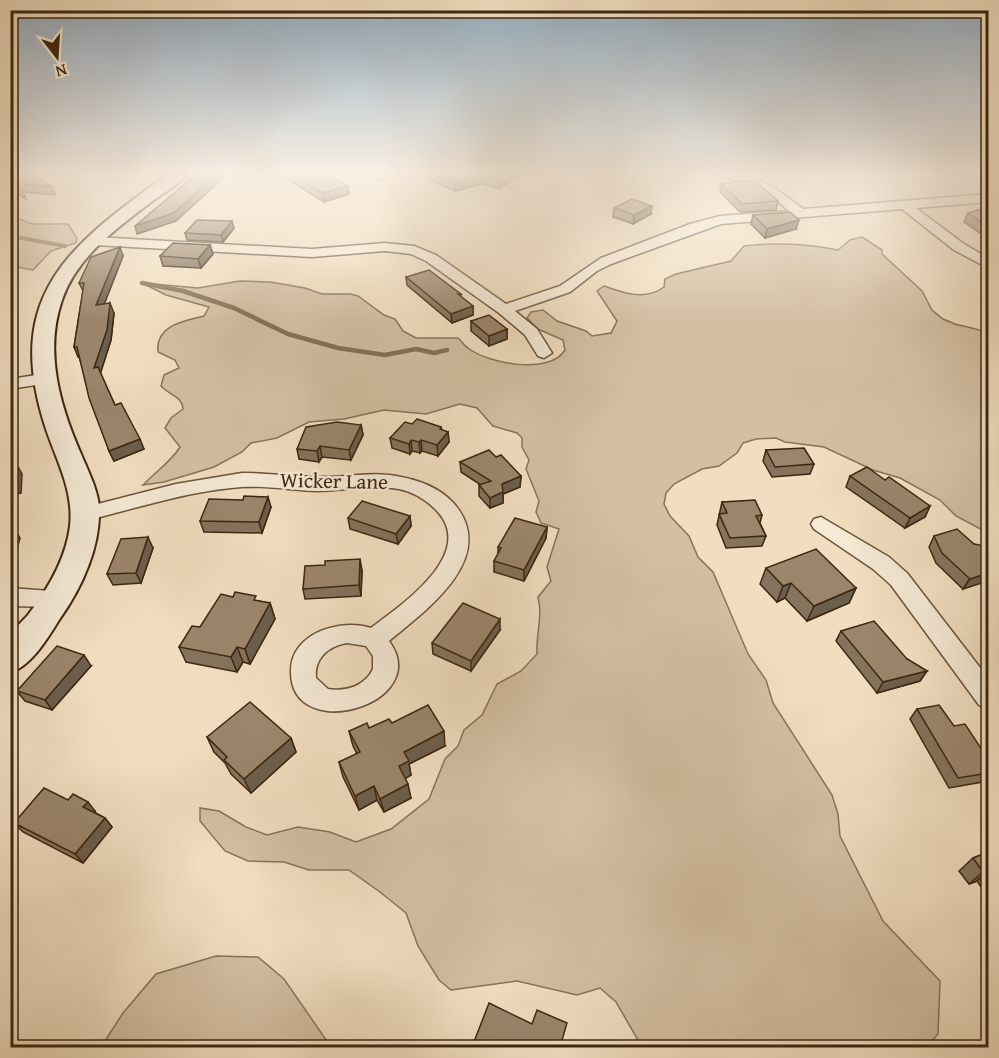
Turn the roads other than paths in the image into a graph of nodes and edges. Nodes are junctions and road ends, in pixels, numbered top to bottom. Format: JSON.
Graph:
{"nodes":[{"id":1,"x":120,"y":221,"type":"edge"},
{"id":2,"x":720,"y":221,"type":"edge"},
{"id":3,"x":926,"y":221,"type":"edge"},
{"id":4,"x":95,"y":241,"type":"junction"},
{"id":5,"x":988,"y":264,"type":"edge"},
{"id":6,"x":504,"y":310,"type":"junction"},
{"id":7,"x":544,"y":353,"type":"dead end"},
{"id":8,"x":43,"y":379,"type":"junction"},
{"id":9,"x":10,"y":384,"type":"edge"},
{"id":10,"x":85,"y":514,"type":"junction"},
{"id":11,"x":821,"y":524,"type":"dead end"},
{"id":12,"x":10,"y":597,"type":"edge"},
{"id":13,"x":56,"y":598,"type":"junction"},
{"id":14,"x":374,"y":639,"type":"dead end"},
{"id":15,"x":10,"y":659,"type":"edge"},
{"id":16,"x":988,"y":697,"type":"edge"}],
"edges":[{"from":1,"to":4,"type":"main road"},
{"from":2,"to":6,"type":"street"},
{"from":3,"to":5,"type":"street"},
{"from":4,"to":6,"type":"street"},
{"from":4,"to":8,"type":"main road"},
{"from":6,"to":7,"type":"street"},
{"from":8,"to":9,"type":"street"},
{"from":8,"to":10,"type":"main road"},
{"from":10,"to":13,"type":"main road"},
{"from":10,"to":14,"type":"street","name":"Wicker Lane"},
{"from":11,"to":16,"type":"street"},
{"from":12,"to":13,"type":"street"},
{"from":13,"to":15,"type":"main road"}]}
